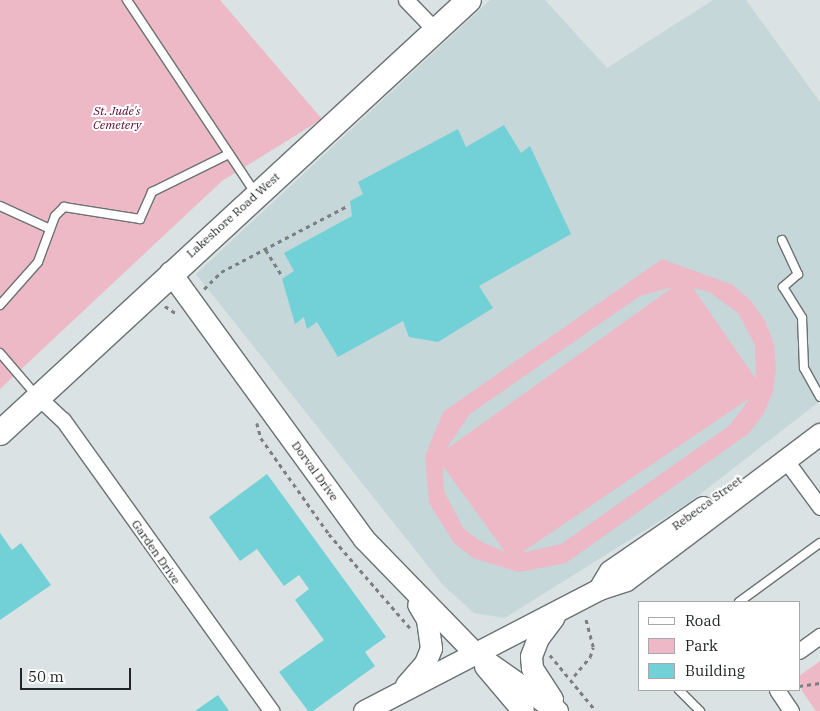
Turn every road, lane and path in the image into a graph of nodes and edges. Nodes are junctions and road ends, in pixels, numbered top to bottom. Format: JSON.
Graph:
{"nodes":[{"id":1,"x":127,"y":0,"type":"edge"},
{"id":2,"x":406,"y":0,"type":"edge"},
{"id":3,"x":469,"y":0,"type":"edge"},
{"id":4,"x":436,"y":31,"type":"junction"},
{"id":5,"x":229,"y":154,"type":"junction"},
{"id":6,"x":256,"y":195,"type":"junction"},
{"id":7,"x":0,"y":206,"type":"edge"},
{"id":8,"x":347,"y":206,"type":"dead end"},
{"id":9,"x":50,"y":229,"type":"junction"},
{"id":10,"x":782,"y":240,"type":"dead end"},
{"id":11,"x":266,"y":250,"type":"junction"},
{"id":12,"x":170,"y":272,"type":"junction"},
{"id":13,"x":281,"y":274,"type":"dead end"},
{"id":14,"x":147,"y":294,"type":"junction"},
{"id":15,"x":0,"y":306,"type":"edge"},
{"id":16,"x":186,"y":310,"type":"junction"},
{"id":17,"x":0,"y":353,"type":"edge"},
{"id":18,"x":38,"y":397,"type":"junction"},
{"id":19,"x":820,"y":397,"type":"edge"},
{"id":20,"x":255,"y":418,"type":"dead end"},
{"id":21,"x":820,"y":421,"type":"edge"},
{"id":22,"x":0,"y":433,"type":"edge"},
{"id":23,"x":820,"y":434,"type":"edge"},
{"id":24,"x":787,"y":462,"type":"junction"},
{"id":25,"x":820,"y":507,"type":"edge"},
{"id":26,"x":820,"y":544,"type":"edge"},
{"id":27,"x":599,"y":589,"type":"junction"},
{"id":28,"x":411,"y":591,"type":"junction"},
{"id":29,"x":740,"y":601,"type":"edge"},
{"id":30,"x":563,"y":608,"type":"junction"},
{"id":31,"x":585,"y":617,"type":"dead end"},
{"id":32,"x":820,"y":636,"type":"edge"},
{"id":33,"x":411,"y":637,"type":"dead end"},
{"id":34,"x":800,"y":650,"type":"edge"},
{"id":35,"x":476,"y":654,"type":"junction"},
{"id":36,"x":574,"y":676,"type":"dead end"},
{"id":37,"x":820,"y":683,"type":"edge"},
{"id":38,"x":800,"y":686,"type":"edge"},
{"id":39,"x":680,"y":691,"type":"edge"},
{"id":40,"x":778,"y":691,"type":"edge"},
{"id":41,"x":396,"y":695,"type":"junction"},
{"id":42,"x":271,"y":711,"type":"edge"},
{"id":43,"x":364,"y":711,"type":"edge"},
{"id":44,"x":523,"y":711,"type":"edge"},
{"id":45,"x":556,"y":711,"type":"edge"},
{"id":46,"x":561,"y":711,"type":"edge"},
{"id":47,"x":700,"y":711,"type":"edge"},
{"id":48,"x":791,"y":711,"type":"edge"}],
"edges":[{"from":1,"to":5,"type":"lane"},
{"from":2,"to":4,"type":"street"},
{"from":3,"to":4,"type":"main road","name":"Lakeshore Road West"},
{"from":4,"to":6,"type":"main road","name":"Lakeshore Road West"},
{"from":5,"to":6,"type":"lane"},
{"from":5,"to":9,"type":"lane"},
{"from":6,"to":12,"type":"main road","name":"Lakeshore Road West"},
{"from":7,"to":9,"type":"lane"},
{"from":8,"to":11,"type":"path"},
{"from":9,"to":15,"type":"lane"},
{"from":10,"to":19,"type":"lane"},
{"from":11,"to":13,"type":"path"},
{"from":11,"to":16,"type":"path"},
{"from":12,"to":14,"type":"main road","name":"Lakeshore Road West"},
{"from":12,"to":16,"type":"main road","name":"Dorval Drive"},
{"from":14,"to":16,"type":"path"},
{"from":14,"to":18,"type":"main road","name":"Lakeshore Road West"},
{"from":16,"to":28,"type":"main road","name":"Dorval Drive"},
{"from":17,"to":18,"type":"lane"},
{"from":18,"to":22,"type":"main road","name":"Lakeshore Road West"},
{"from":18,"to":42,"type":"street","name":"Garden Drive"},
{"from":20,"to":33,"type":"path"},
{"from":21,"to":27,"type":"main road","name":"Rebecca Street"},
{"from":23,"to":24,"type":"main road","name":"Rebecca Street"},
{"from":24,"to":25,"type":"street"},
{"from":24,"to":27,"type":"main road","name":"Rebecca Street"},
{"from":26,"to":29,"type":"lane"},
{"from":27,"to":30,"type":"main road","name":"Rebecca Street"},
{"from":28,"to":35,"type":"main road","name":"Dorval Drive"},
{"from":28,"to":41,"type":"main road"},
{"from":30,"to":35,"type":"main road","name":"Rebecca Street"},
{"from":30,"to":46,"type":"main road"},
{"from":31,"to":36,"type":"path"},
{"from":32,"to":34,"type":"street"},
{"from":35,"to":41,"type":"main road","name":"Rebecca Street"},
{"from":35,"to":44,"type":"main road","name":"Dorval Drive"},
{"from":35,"to":45,"type":"main road","name":"Dorval Drive"},
{"from":37,"to":38,"type":"path"},
{"from":39,"to":47,"type":"lane"},
{"from":40,"to":48,"type":"street"},
{"from":41,"to":43,"type":"main road","name":"Rebecca Street"}]}
